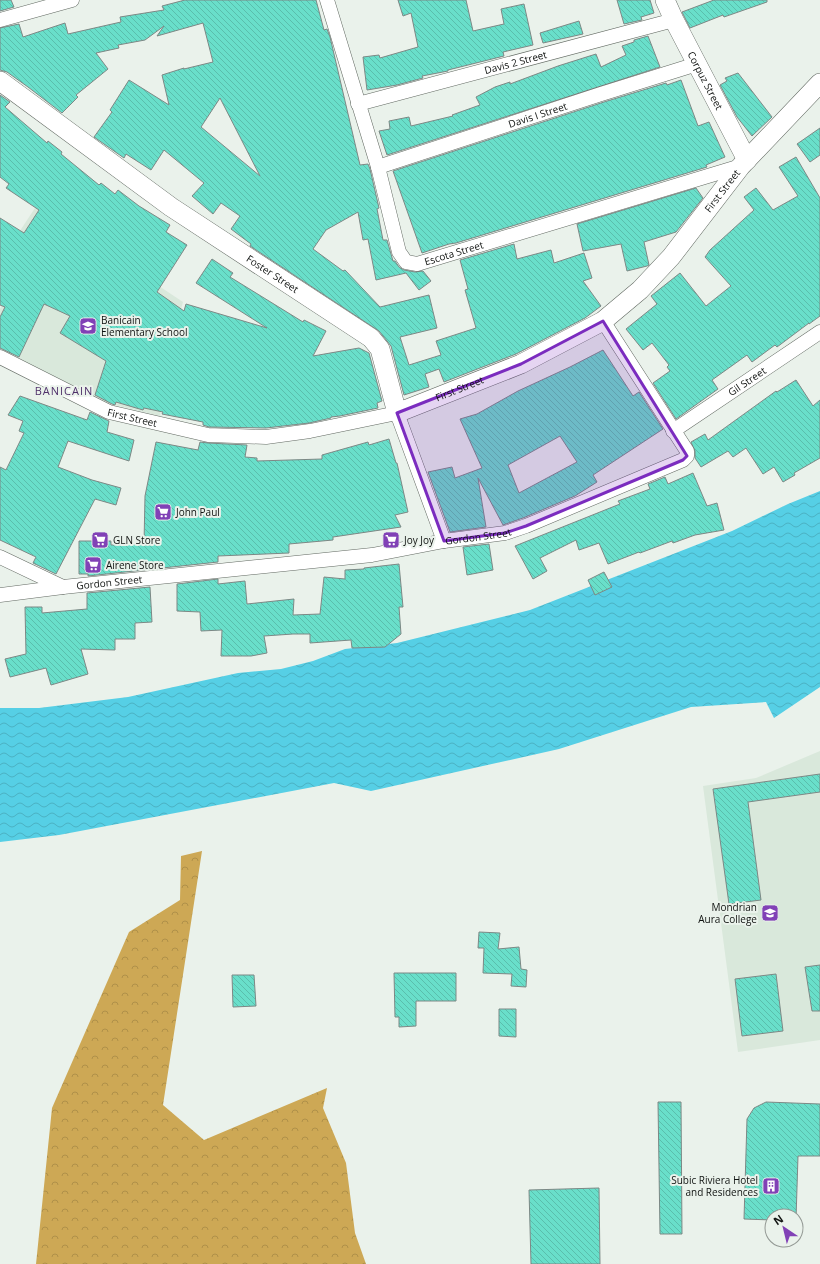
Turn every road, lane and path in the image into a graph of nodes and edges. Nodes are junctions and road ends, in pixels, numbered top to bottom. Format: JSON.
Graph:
{"nodes":[{"id":1,"x":72,"y":0,"type":"edge"},
{"id":2,"x":327,"y":0,"type":"edge"},
{"id":3,"x":665,"y":0,"type":"edge"},
{"id":4,"x":0,"y":20,"type":"edge"},
{"id":5,"x":674,"y":20,"type":"junction"},
{"id":6,"x":697,"y":64,"type":"junction"},
{"id":7,"x":0,"y":81,"type":"edge"},
{"id":8,"x":820,"y":83,"type":"edge"},
{"id":9,"x":358,"y":104,"type":"junction"},
{"id":10,"x":744,"y":163,"type":"junction"},
{"id":11,"x":378,"y":167,"type":"junction"},
{"id":12,"x":603,"y":321,"type":"junction"},
{"id":13,"x":820,"y":332,"type":"edge"},
{"id":14,"x":0,"y":357,"type":"edge"},
{"id":15,"x":397,"y":413,"type":"junction"},
{"id":16,"x":673,"y":431,"type":"junction"},
{"id":17,"x":444,"y":541,"type":"junction"},
{"id":18,"x":0,"y":557,"type":"edge"},
{"id":19,"x":63,"y":587,"type":"junction"},
{"id":20,"x":0,"y":595,"type":"edge"}],
"edges":[{"from":1,"to":4,"type":"street"},
{"from":2,"to":9,"type":"street","name":"Escota Street"},
{"from":3,"to":5,"type":"street","name":"Corpuz Street"},
{"from":5,"to":6,"type":"street","name":"Corpuz Street"},
{"from":5,"to":9,"type":"street","name":"Davis 2 Street"},
{"from":6,"to":10,"type":"street","name":"Corpuz Street"},
{"from":6,"to":11,"type":"street","name":"Davis I Street"},
{"from":7,"to":15,"type":"street","name":"Foster Street"},
{"from":8,"to":10,"type":"street","name":"First Street"},
{"from":9,"to":11,"type":"street","name":"Escota Street"},
{"from":10,"to":11,"type":"street","name":"Escota Street"},
{"from":10,"to":12,"type":"street","name":"First Street"},
{"from":12,"to":15,"type":"street","name":"First Street"},
{"from":12,"to":16,"type":"street","name":"Gordon Street"},
{"from":13,"to":16,"type":"street","name":"Gil Street"},
{"from":14,"to":15,"type":"street","name":"First Street"},
{"from":15,"to":17,"type":"street","name":"Foster Street"},
{"from":16,"to":17,"type":"street","name":"Gordon Street"},
{"from":17,"to":19,"type":"street","name":"Gordon Street"},
{"from":18,"to":19,"type":"street"},
{"from":19,"to":20,"type":"street","name":"Gordon Street"}]}
